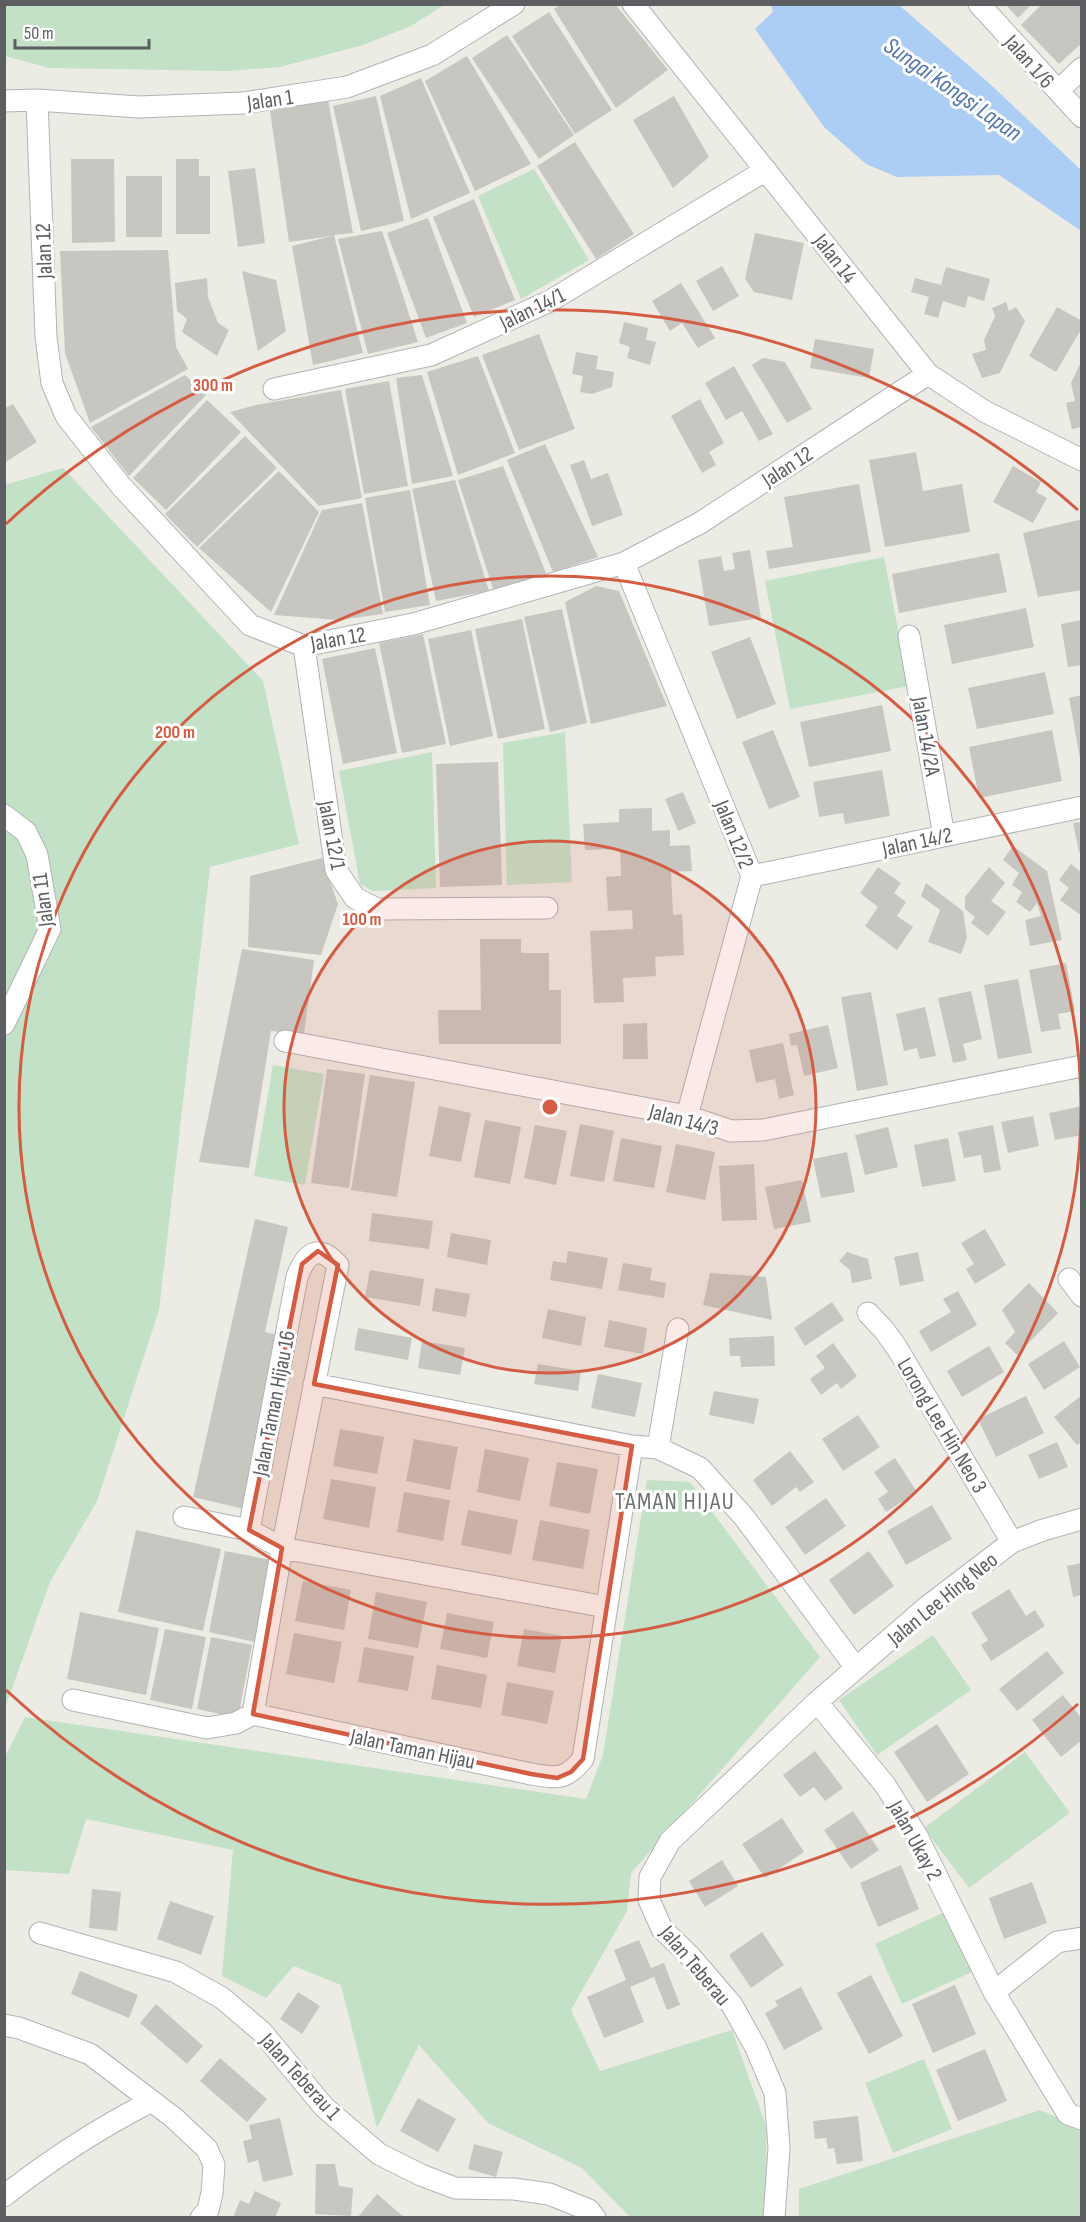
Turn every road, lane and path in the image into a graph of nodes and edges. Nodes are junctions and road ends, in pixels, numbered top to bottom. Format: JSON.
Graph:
{"nodes":[{"id":1,"x":514,"y":4,"type":"edge"},
{"id":2,"x":633,"y":4,"type":"edge"},
{"id":3,"x":979,"y":4,"type":"edge"},
{"id":4,"x":1082,"y":68,"type":"edge"},
{"id":5,"x":1058,"y":92,"type":"junction"},
{"id":6,"x":37,"y":100,"type":"junction"},
{"id":7,"x":4,"y":101,"type":"edge"},
{"id":8,"x":1082,"y":117,"type":"edge"},
{"id":9,"x":766,"y":170,"type":"junction"},
{"id":10,"x":928,"y":374,"type":"junction"},
{"id":11,"x":274,"y":388,"type":"dead end"},
{"id":12,"x":1082,"y":460,"type":"edge"},
{"id":13,"x":624,"y":563,"type":"junction"},
{"id":14,"x":909,"y":636,"type":"dead end"},
{"id":15,"x":304,"y":646,"type":"junction"},
{"id":16,"x":1082,"y":807,"type":"edge"},
{"id":17,"x":4,"y":815,"type":"edge"},
{"id":18,"x":944,"y":836,"type":"junction"},
{"id":19,"x":752,"y":876,"type":"junction"},
{"id":20,"x":547,"y":908,"type":"dead end"},
{"id":21,"x":4,"y":1024,"type":"edge"},
{"id":22,"x":285,"y":1041,"type":"dead end"},
{"id":23,"x":1082,"y":1066,"type":"edge"},
{"id":24,"x":687,"y":1116,"type":"junction"},
{"id":25,"x":1069,"y":1279,"type":"dead end"},
{"id":26,"x":1082,"y":1296,"type":"edge"},
{"id":27,"x":868,"y":1313,"type":"dead end"},
{"id":28,"x":678,"y":1329,"type":"dead end"},
{"id":29,"x":314,"y":1384,"type":"junction"},
{"id":30,"x":632,"y":1446,"type":"junction"},
{"id":31,"x":658,"y":1448,"type":"junction"},
{"id":32,"x":184,"y":1517,"type":"dead end"},
{"id":33,"x":1082,"y":1519,"type":"edge"},
{"id":34,"x":249,"y":1530,"type":"junction"},
{"id":35,"x":1012,"y":1542,"type":"junction"},
{"id":36,"x":282,"y":1548,"type":"junction"},
{"id":37,"x":606,"y":1607,"type":"junction"},
{"id":38,"x":856,"y":1668,"type":"junction"},
{"id":39,"x":73,"y":1700,"type":"dead end"},
{"id":40,"x":817,"y":1702,"type":"junction"},
{"id":41,"x":253,"y":1714,"type":"junction"},
{"id":42,"x":40,"y":1933,"type":"dead end"},
{"id":43,"x":1082,"y":1938,"type":"edge"},
{"id":44,"x":994,"y":1992,"type":"junction"},
{"id":45,"x":4,"y":2025,"type":"edge"},
{"id":46,"x":152,"y":2101,"type":"junction"},
{"id":47,"x":1082,"y":2119,"type":"edge"},
{"id":48,"x":4,"y":2196,"type":"edge"},
{"id":49,"x":201,"y":2217,"type":"edge"},
{"id":50,"x":595,"y":2217,"type":"edge"},
{"id":51,"x":774,"y":2217,"type":"edge"}],
"edges":[{"from":1,"to":6,"type":"street","name":"Jalan 1"},
{"from":2,"to":9,"type":"street","name":"Jalan 14"},
{"from":3,"to":5,"type":"street","name":"Jalan 1/6"},
{"from":4,"to":5,"type":"street"},
{"from":5,"to":8,"type":"street","name":"Jalan 1/6"},
{"from":6,"to":7,"type":"street","name":"Jalan 1"},
{"from":6,"to":15,"type":"street","name":"Jalan 12"},
{"from":9,"to":10,"type":"street","name":"Jalan 14"},
{"from":9,"to":11,"type":"street","name":"Jalan 14/1"},
{"from":10,"to":12,"type":"street","name":"Jalan 14"},
{"from":10,"to":13,"type":"street","name":"Jalan 12"},
{"from":13,"to":15,"type":"street","name":"Jalan 12"},
{"from":13,"to":19,"type":"street","name":"Jalan 12/2"},
{"from":14,"to":18,"type":"street","name":"Jalan 14/2A"},
{"from":15,"to":20,"type":"street","name":"Jalan 12/1"},
{"from":16,"to":18,"type":"street","name":"Jalan 14/2"},
{"from":17,"to":21,"type":"street","name":"Jalan 11"},
{"from":18,"to":19,"type":"street","name":"Jalan 14/2"},
{"from":19,"to":24,"type":"street","name":"Jalan 12/2"},
{"from":22,"to":24,"type":"street","name":"Jalan 14/3"},
{"from":23,"to":24,"type":"street","name":"Jalan 14/3"},
{"from":25,"to":26,"type":"street"},
{"from":27,"to":35,"type":"street","name":"Lorong Lee Hin Neo 3"},
{"from":28,"to":31,"type":"street"},
{"from":29,"to":30,"type":"street"},
{"from":29,"to":34,"type":"street","name":"Jalan Taman Hijau 16"},
{"from":29,"to":36,"type":"street"},
{"from":30,"to":31,"type":"street"},
{"from":30,"to":37,"type":"street","name":"Jalan Taman Hijau"},
{"from":31,"to":38,"type":"street"},
{"from":32,"to":34,"type":"street"},
{"from":33,"to":35,"type":"street","name":"Jalan Lee Hing Neo"},
{"from":34,"to":36,"type":"street"},
{"from":35,"to":38,"type":"street","name":"Jalan Lee Hing Neo"},
{"from":36,"to":37,"type":"street"},
{"from":36,"to":41,"type":"street"},
{"from":37,"to":41,"type":"street","name":"Jalan Taman Hijau"},
{"from":38,"to":40,"type":"street","name":"Jalan Lee Hing Neo"},
{"from":39,"to":41,"type":"street"},
{"from":40,"to":44,"type":"street","name":"Jalan Ukay 2"},
{"from":40,"to":51,"type":"street","name":"Jalan Teberau"},
{"from":42,"to":50,"type":"street","name":"Jalan Teberau 1"},
{"from":43,"to":44,"type":"street"},
{"from":44,"to":47,"type":"street","name":"Jalan Ukay 2"},
{"from":45,"to":46,"type":"street"},
{"from":46,"to":48,"type":"street"},
{"from":46,"to":49,"type":"street"}]}
